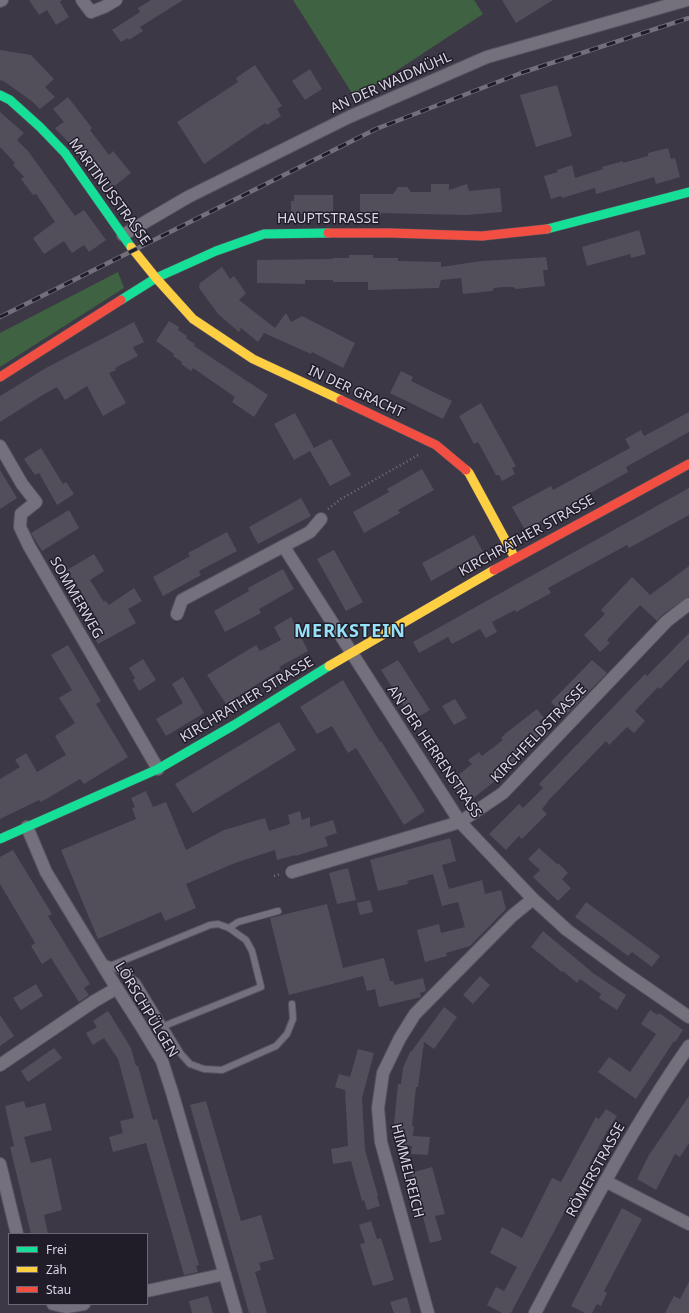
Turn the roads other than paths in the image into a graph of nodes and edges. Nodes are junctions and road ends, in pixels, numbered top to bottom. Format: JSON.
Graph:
{"nodes":[{"id":1,"x":82,"y":0,"type":"edge"},
{"id":2,"x":116,"y":0,"type":"edge"},
{"id":3,"x":687,"y":0,"type":"edge"},
{"id":4,"x":0,"y":95,"type":"edge"},
{"id":5,"x":689,"y":192,"type":"edge"},
{"id":6,"x":123,"y":235,"type":"junction"},
{"id":7,"x":156,"y":278,"type":"junction"},
{"id":8,"x":0,"y":377,"type":"edge"},
{"id":9,"x":0,"y":446,"type":"edge"},
{"id":10,"x":689,"y":464,"type":"edge"},
{"id":11,"x":321,"y":519,"type":"road end"},
{"id":12,"x":284,"y":547,"type":"junction"},
{"id":13,"x":515,"y":558,"type":"junction"},
{"id":14,"x":689,"y":604,"type":"edge"},
{"id":15,"x":177,"y":614,"type":"dead end"},
{"id":16,"x":352,"y":652,"type":"junction"},
{"id":17,"x":158,"y":769,"type":"junction"},
{"id":18,"x":460,"y":822,"type":"junction"},
{"id":19,"x":27,"y":827,"type":"junction"},
{"id":20,"x":0,"y":839,"type":"edge"},
{"id":21,"x":292,"y":872,"type":"dead end"},
{"id":22,"x":533,"y":899,"type":"junction"},
{"id":23,"x":278,"y":911,"type":"dead end"},
{"id":24,"x":229,"y":928,"type":"junction"},
{"id":25,"x":98,"y":958,"type":"junction"},
{"id":26,"x":110,"y":966,"type":"junction"},
{"id":27,"x":117,"y":988,"type":"junction"},
{"id":28,"x":292,"y":1004,"type":"dead end"},
{"id":29,"x":689,"y":1017,"type":"edge"},
{"id":30,"x":164,"y":1026,"type":"junction"},
{"id":31,"x":689,"y":1046,"type":"edge"},
{"id":32,"x":0,"y":1065,"type":"edge"},
{"id":33,"x":0,"y":1164,"type":"edge"},
{"id":34,"x":605,"y":1181,"type":"junction"},
{"id":35,"x":689,"y":1224,"type":"edge"},
{"id":36,"x":17,"y":1233,"type":"edge"},
{"id":37,"x":225,"y":1274,"type":"junction"},
{"id":38,"x":148,"y":1291,"type":"edge"},
{"id":39,"x":57,"y":1305,"type":"edge"},
{"id":40,"x":78,"y":1305,"type":"edge"},
{"id":41,"x":236,"y":1313,"type":"edge"},
{"id":42,"x":428,"y":1313,"type":"edge"},
{"id":43,"x":535,"y":1313,"type":"edge"}],
"edges":[{"from":1,"to":2,"type":"street"},
{"from":3,"to":6,"type":"street","name":"AN DER WAIDMÜHL"},
{"from":4,"to":6,"type":"street","name":"MARTINUSSTRASSE"},
{"from":5,"to":7,"type":"street","name":"HAUPTSTRASSE"},
{"from":6,"to":7,"type":"street","name":"MARTINUSSTRASSE"},
{"from":7,"to":8,"type":"street","name":"HAUPTSTRASSE"},
{"from":7,"to":13,"type":"street","name":"IN DER GRACHT"},
{"from":9,"to":17,"type":"street","name":"SOMMERWEG"},
{"from":10,"to":13,"type":"street","name":"KIRCHRATHER STRASSE"},
{"from":11,"to":12,"type":"street"},
{"from":12,"to":15,"type":"street"},
{"from":12,"to":16,"type":"street","name":"AN DER HERRENSTRASS"},
{"from":13,"to":16,"type":"street","name":"KIRCHRATHER STRASSE"},
{"from":14,"to":18,"type":"street","name":"KIRCHFELDSTRASSE"},
{"from":16,"to":17,"type":"street","name":"KIRCHRATHER STRASSE"},
{"from":16,"to":18,"type":"street","name":"AN DER HERRENSTRASS"},
{"from":17,"to":19,"type":"street","name":"KIRCHRATHER STRASSE"},
{"from":18,"to":21,"type":"street","name":"KIRCHFELDSTRASSE"},
{"from":18,"to":22,"type":"street","name":"AN DER HERRENSTRASS"},
{"from":19,"to":20,"type":"street","name":"KIRCHRATHER STRASSE"},
{"from":19,"to":25,"type":"street","name":"LÖRSCHPÜLGEN"},
{"from":22,"to":29,"type":"street","name":"AN DER HERRENSTRASS"},
{"from":22,"to":42,"type":"street","name":"HIMMELREICH"},
{"from":23,"to":24,"type":"lane"},
{"from":24,"to":26,"type":"lane"},
{"from":24,"to":30,"type":"lane"},
{"from":25,"to":26,"type":"lane"},
{"from":25,"to":27,"type":"street","name":"LÖRSCHPÜLGEN"},
{"from":26,"to":30,"type":"lane"},
{"from":27,"to":32,"type":"street"},
{"from":27,"to":37,"type":"street","name":"LÖRSCHPÜLGEN"},
{"from":28,"to":30,"type":"lane"},
{"from":31,"to":34,"type":"street","name":"RÖMERSTRASSE"},
{"from":33,"to":36,"type":"street"},
{"from":34,"to":35,"type":"street"},
{"from":34,"to":43,"type":"street","name":"RÖMERSTRASSE"},
{"from":37,"to":38,"type":"street"},
{"from":37,"to":41,"type":"street","name":"LÖRSCHPÜLGEN"},
{"from":39,"to":40,"type":"street"}]}
